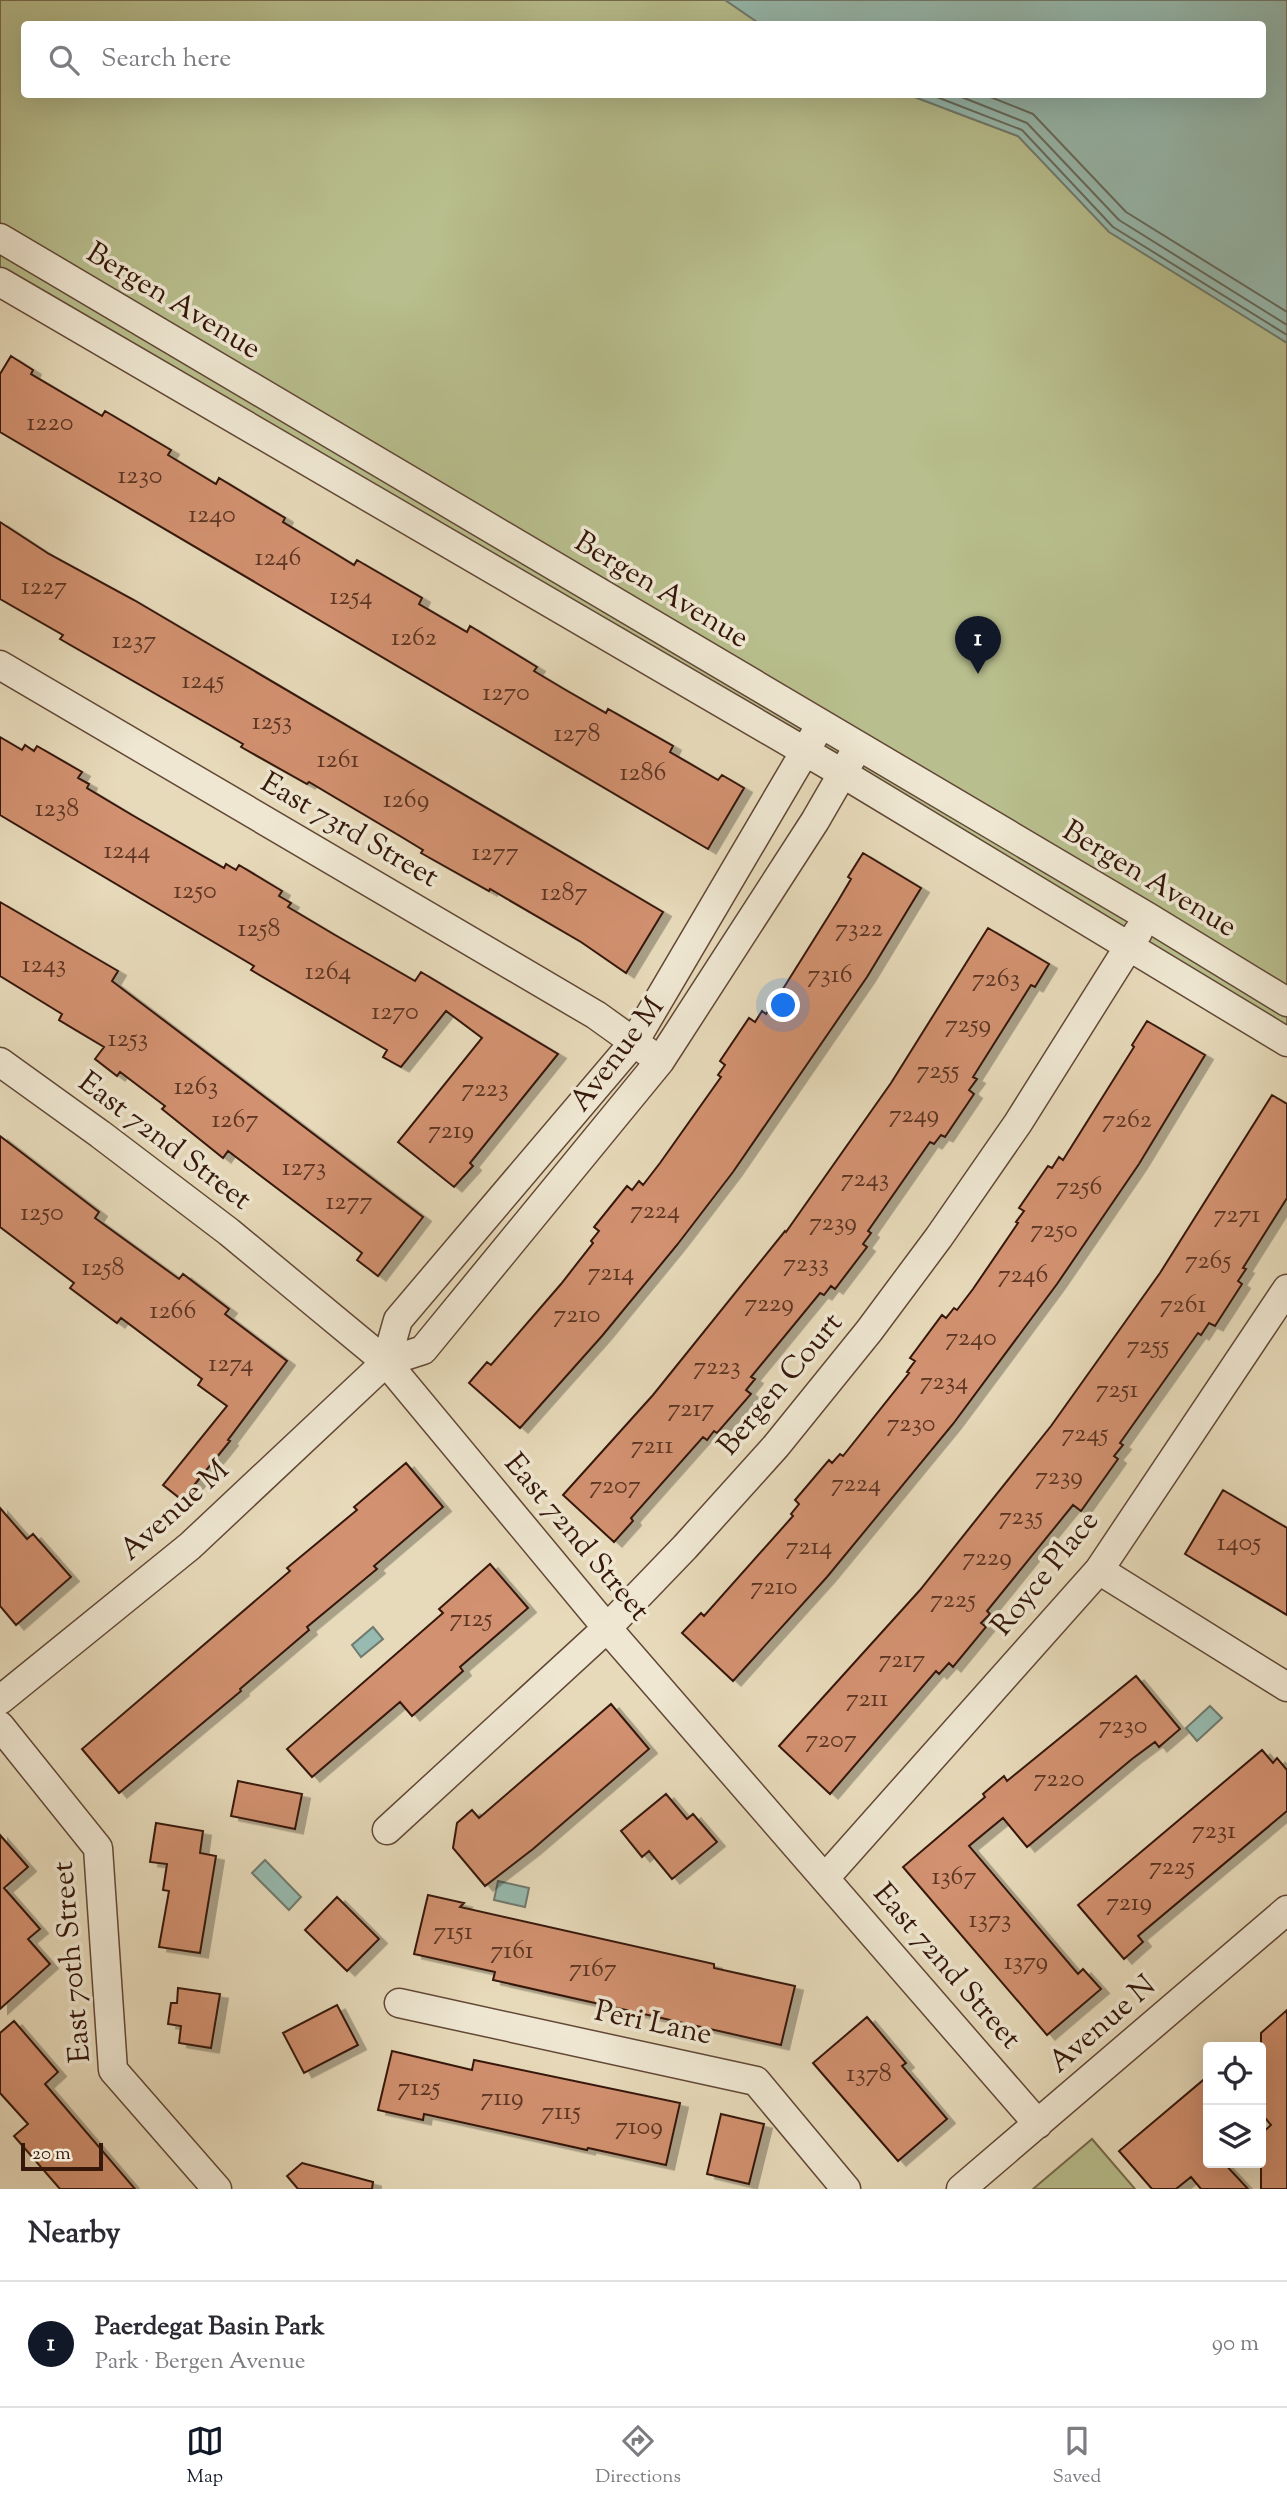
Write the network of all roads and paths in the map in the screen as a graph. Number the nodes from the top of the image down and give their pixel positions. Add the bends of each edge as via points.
1 (0, 239) edge
2 (0, 282) edge
3 (0, 665) edge
4 (821, 724) junction
5 (859, 746) junction
6 (806, 752) junction
7 (842, 773) junction
8 (1148, 917) junction
9 (1129, 947) junction
10 (1287, 1002) edge
11 (634, 1042) junction
12 (1287, 1042) edge
13 (660, 1061) junction
14 (0, 1062) edge
15 (1287, 1289) edge
16 (386, 1362) junction
17 (1100, 1570) junction
18 (607, 1628) junction
19 (1287, 1686) edge
20 (0, 1700) edge
21 (0, 1726) edge
22 (387, 1830) dead end
23 (825, 1878) junction
24 (1287, 1910) edge
25 (399, 2003) dead end
26 (1038, 2124) junction
27 (216, 2189) edge
28 (846, 2189) edge
29 (961, 2189) edge

1 - 4 street, Bergen Avenue
2 - 6 street
3 - 11 street, East 73rd Street via 596,1015
4 - 5 street, Bergen Avenue
4 - 6 street, Avenue M
5 - 7 street, Avenue M
5 - 8 street, Bergen Avenue
6 - 7 street
6 - 11 street, Avenue M
7 - 9 street
7 - 13 street, Avenue M
8 - 9 street, Bergen Court
8 - 10 street, Bergen Avenue
9 - 12 street
9 - 18 street, Bergen Court via 1018,1123 869,1331 776,1446
11 - 13 street, East 73rd Street
11 - 16 street, Avenue M via 398,1320
13 - 16 street, Avenue M via 423,1350
14 - 16 street, East 72nd Street via 229,1232
15 - 17 street, Royce Place
16 - 18 street, East 72nd Street
16 - 20 street, Avenue M via 190,1546
17 - 19 street
17 - 23 street, Royce Place
18 - 22 street, Bergen Court
18 - 23 street, East 72nd Street
21 - 27 street, East 70th Street via 98,1848 113,2070
23 - 26 street, East 72nd Street
24 - 26 street, Avenue N
25 - 28 street, Peri Lane via 756,2081
26 - 29 street, Avenue N

